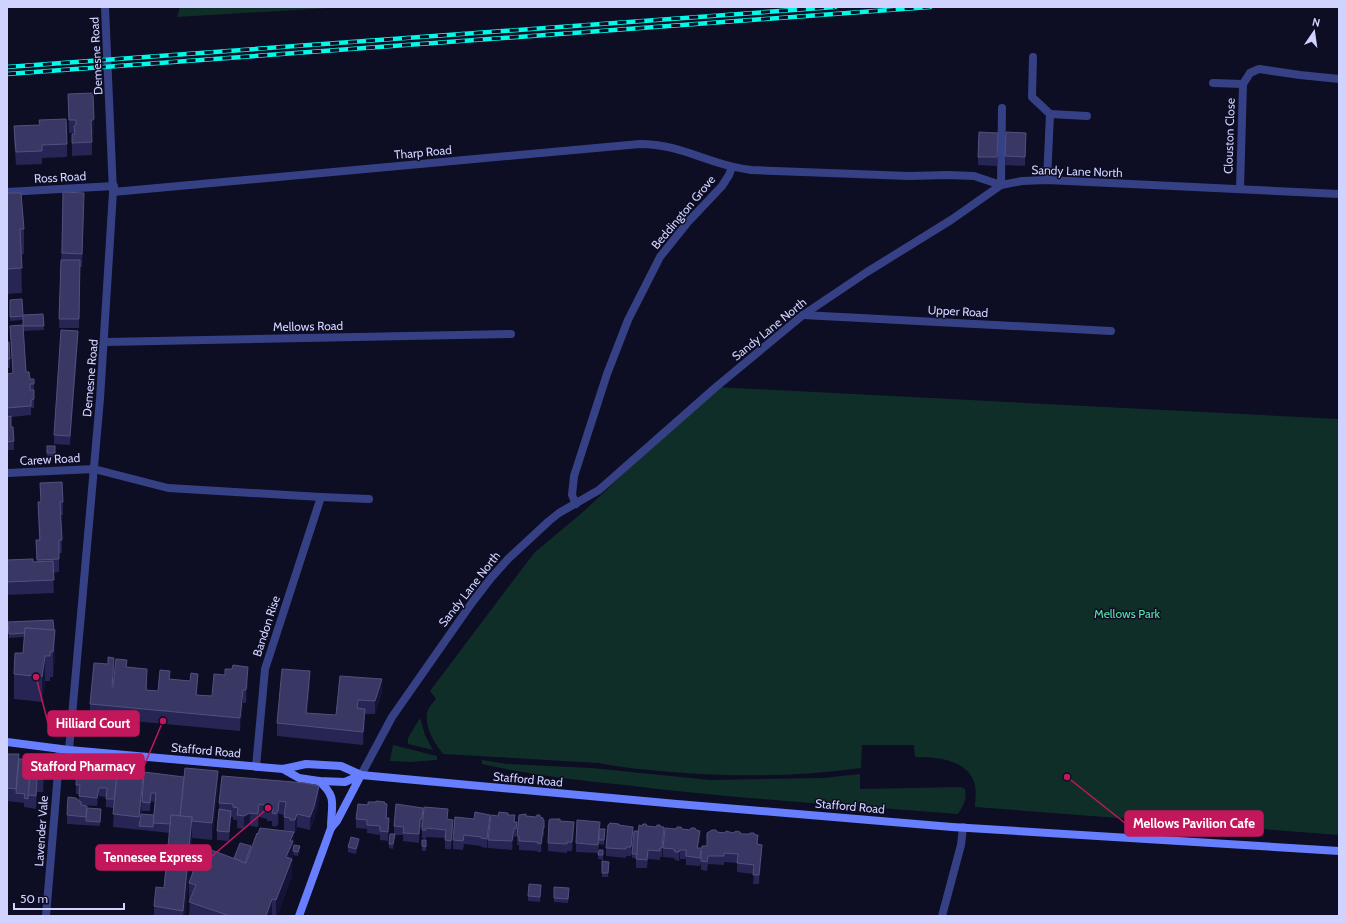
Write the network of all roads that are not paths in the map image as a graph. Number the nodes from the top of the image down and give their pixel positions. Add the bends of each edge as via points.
1 (105, 7) edge
2 (1033, 57) dead end
3 (1339, 79) edge
4 (1213, 83) dead end
5 (1243, 84) junction
6 (1002, 108) dead end
7 (1050, 114) junction
8 (1087, 116) dead end
9 (732, 167) junction
10 (1047, 180) junction
11 (1001, 186) junction
12 (114, 189) junction
13 (1240, 190) junction
14 (7, 192) edge
15 (1339, 194) edge
16 (803, 315) junction
17 (1111, 331) dead end
18 (511, 334) dead end
19 (105, 342) junction
20 (94, 469) junction
21 (7, 473) edge
22 (321, 497) junction
23 (369, 499) dead end
24 (576, 504) junction
25 (7, 742) edge
26 (60, 749) junction
27 (69, 750) junction
28 (256, 767) junction
29 (283, 769) junction
30 (360, 775) junction
31 (319, 781) junction
32 (963, 827) junction
33 (331, 828) junction
34 (1339, 851) edge
35 (46, 916) edge
36 (299, 916) edge
37 (942, 916) edge

1 - 12 street, Demesne Road
2 - 7 street via 1032,96
3 - 5 street, Clouston Close via 1259,69 1250,73
4 - 5 street, Clouston Close
5 - 13 street, Clouston Close
6 - 11 street
7 - 8 street
7 - 10 street
9 - 11 street via 909,176 974,176
9 - 12 street, Tharp Road via 674,148 640,144
9 - 24 street, Beddington Grove via 722,186 660,257 628,320 607,374 574,476 572,495
10 - 11 street, Sandy Lane North via 1022,181
10 - 13 street, Sandy Lane North
11 - 16 street, Sandy Lane North
12 - 14 street, Ross Road
12 - 19 street, Demesne Road
13 - 15 street, Sandy Lane North
16 - 17 street, Upper Road
16 - 24 street, Sandy Lane North via 599,490
18 - 19 street, Mellows Road
19 - 20 street, Demesne Road
20 - 21 street, Carew Road
20 - 22 street via 168,488
20 - 27 street, Demesne Road
22 - 23 street
22 - 28 street, Bandon Rise via 265,669
24 - 30 street, Sandy Lane North via 559,513 490,578 409,690
25 - 26 main road, Stafford Road
26 - 27 main road, Stafford Road
26 - 35 street, Lavender Vale
27 - 28 main road, Stafford Road
28 - 29 main road, Stafford Road
29 - 30 main road, Stafford Road via 306,764 341,766
29 - 31 main road, Stafford Road via 299,778
30 - 31 main road, Stafford Road via 344,782
30 - 32 main road, Stafford Road
30 - 33 main road via 338,821
31 - 33 main road via 332,796
32 - 34 main road, Stafford Road
32 - 37 street via 961,845
33 - 36 main road

